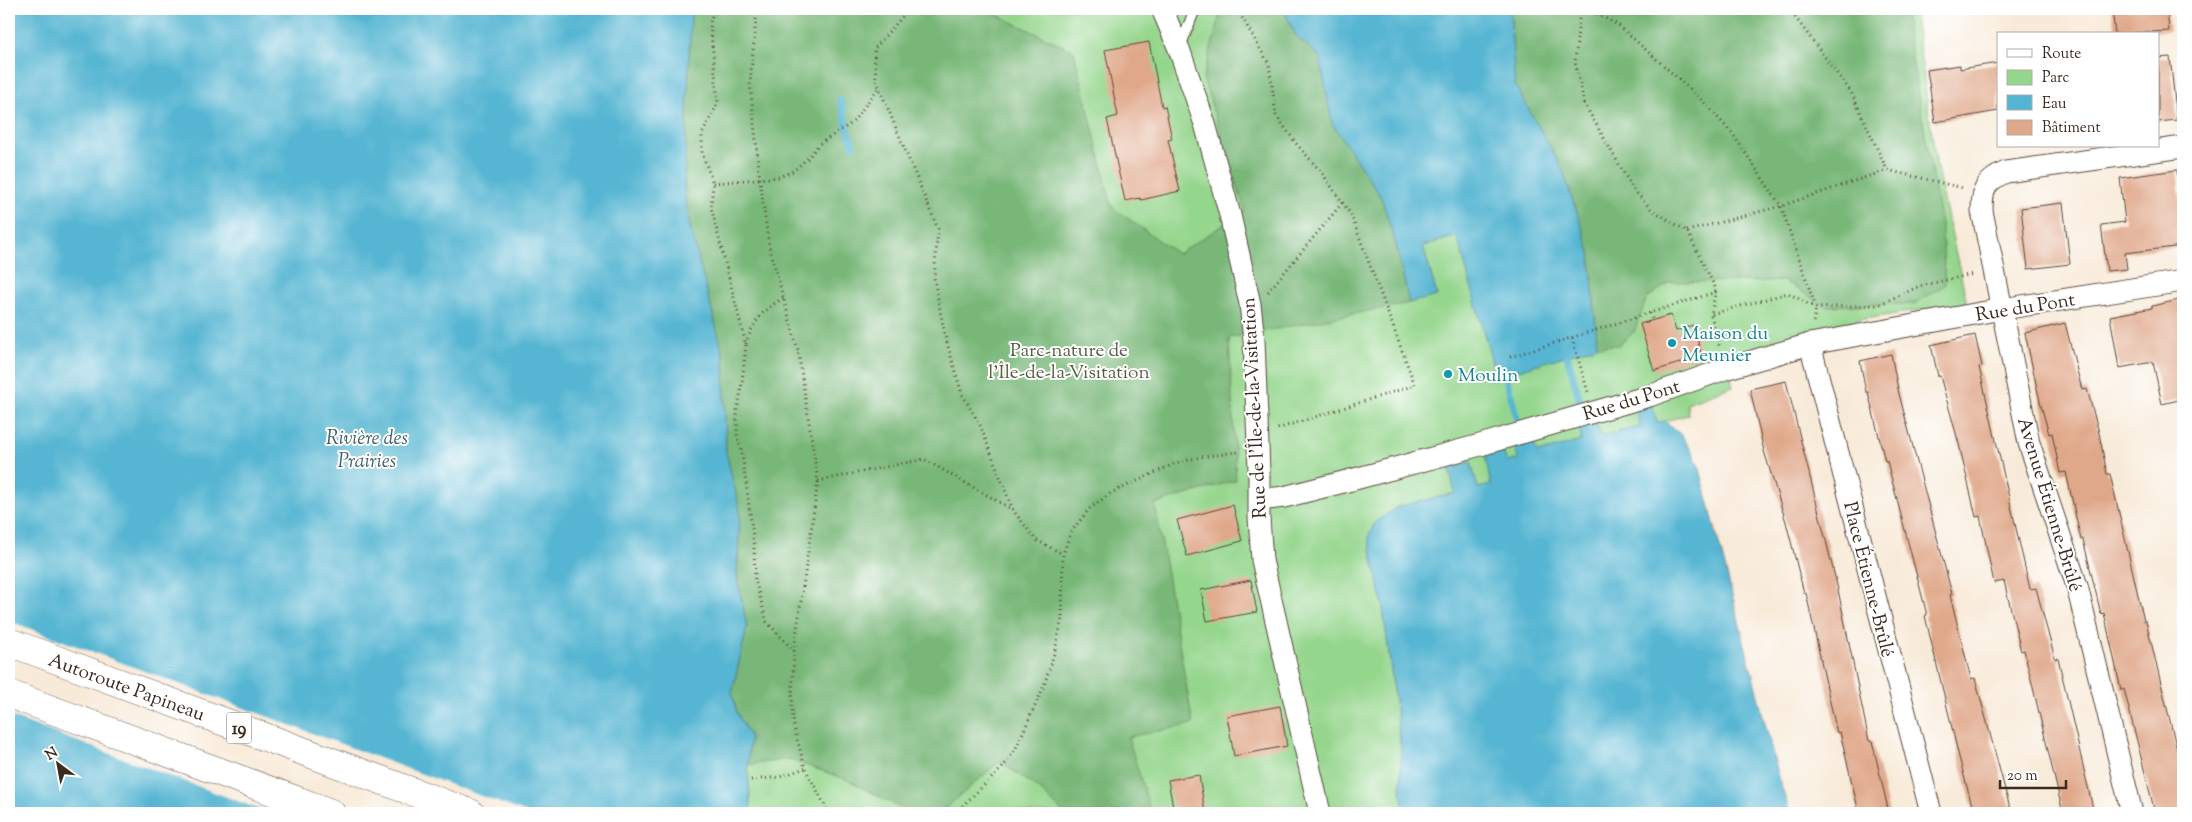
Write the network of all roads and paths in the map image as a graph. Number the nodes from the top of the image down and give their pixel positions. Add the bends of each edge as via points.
1 (724, 9) edge
2 (757, 9) edge
3 (909, 9) edge
4 (1162, 9) edge
5 (1195, 9) edge
6 (1237, 9) edge
7 (1580, 9) edge
8 (1588, 9) edge
9 (1789, 9) edge
10 (1179, 49) junction
11 (879, 87) junction
12 (2183, 147) edge
13 (1887, 170) junction
14 (760, 180) junction
15 (713, 183) junction
16 (1982, 193) junction
17 (1343, 202) junction
18 (1782, 206) junction
19 (1687, 231) junction
20 (1993, 271) junction
21 (2183, 282) edge
22 (1717, 292) junction
23 (784, 298) junction
24 (1250, 304) junction
25 (1816, 308) junction
26 (2002, 309) junction
27 (1650, 313) junction
28 (1711, 315) junction
29 (1653, 321) dead end
30 (1572, 338) junction
31 (1810, 344) junction
32 (746, 345) junction
33 (1510, 357) dead end
34 (1725, 369) junction
35 (1582, 371) dead end
36 (1250, 447) junction
37 (818, 481) junction
38 (1260, 500) junction
39 (1013, 510) junction
40 (1063, 554) junction
41 (9, 642) edge
42 (794, 651) junction
43 (9, 694) edge
44 (805, 768) junction
45 (751, 780) dead end
46 (331, 813) edge
47 (470, 813) edge
48 (829, 813) edge
49 (955, 813) edge
50 (1320, 813) edge
51 (1931, 813) edge
52 (2132, 813) edge

1 - 15 path via 713,13 710,23 718,103 702,134 702,153
2 - 14 path via 750,82
3 - 11 path via 874,49
4 - 10 street, Rue de l'Île-de-la-Visitation
5 - 10 lane
6 - 17 path via 1269,64 1276,115
7 - 19 path via 1575,62 1584,103 1633,189 1652,210
8 - 18 path via 1618,25 1700,98 1732,133
9 - 13 path via 1851,92
10 - 24 street, Rue de l'Île-de-la-Visitation via 1223,188
11 - 14 path via 852,123 819,144 793,171
11 - 39 path via 938,229 934,278 945,336 962,394 980,425
12 - 16 street via 2006,172 1994,177
13 - 16 path
13 - 18 path
14 - 15 path
14 - 23 path via 769,246
15 - 32 path via 710,207
16 - 20 street, Avenue Étienne-Brûlé via 1982,211
17 - 24 path via 1262,300
17 - 36 path via 1415,385 1278,428
18 - 19 path
18 - 25 path
19 - 22 path
20 - 25 path via 1920,286 1878,305
20 - 26 street, Avenue Étienne-Brûlé
21 - 26 street, Rue du Pont
22 - 27 path
22 - 28 path
23 - 32 path via 754,324
23 - 37 path via 798,350
24 - 36 street, Rue de l'Île-de-la-Visitation via 1254,340
25 - 28 path via 1788,293
26 - 31 street, Rue du Pont
26 - 52 street, Avenue Étienne-Brûlé via 2029,443 2077,586
27 - 29 path
27 - 30 path
28 - 34 path
30 - 33 path
30 - 35 path
31 - 34 street, Rue du Pont
31 - 51 street, Place Étienne-Brûlé
32 - 42 path via 736,410 754,544 755,580 767,622
34 - 38 street, Rue du Pont via 1649,396 1442,455 1284,497
36 - 38 street, Rue de l'Île-de-la-Visitation
36 - 40 path via 1176,463 1111,494 1088,509 1071,532
37 - 39 path via 924,459
37 - 42 path
38 - 50 street, Rue de l'Île-de-la-Visitation via 1262,560
39 - 40 path via 1036,540
40 - 49 path via 1062,619 1044,686 1008,760
41 - 47 highway, Autoroute Papineau / 19
42 - 44 path via 794,728
43 - 46 highway
44 - 45 path via 780,777
44 - 48 path

